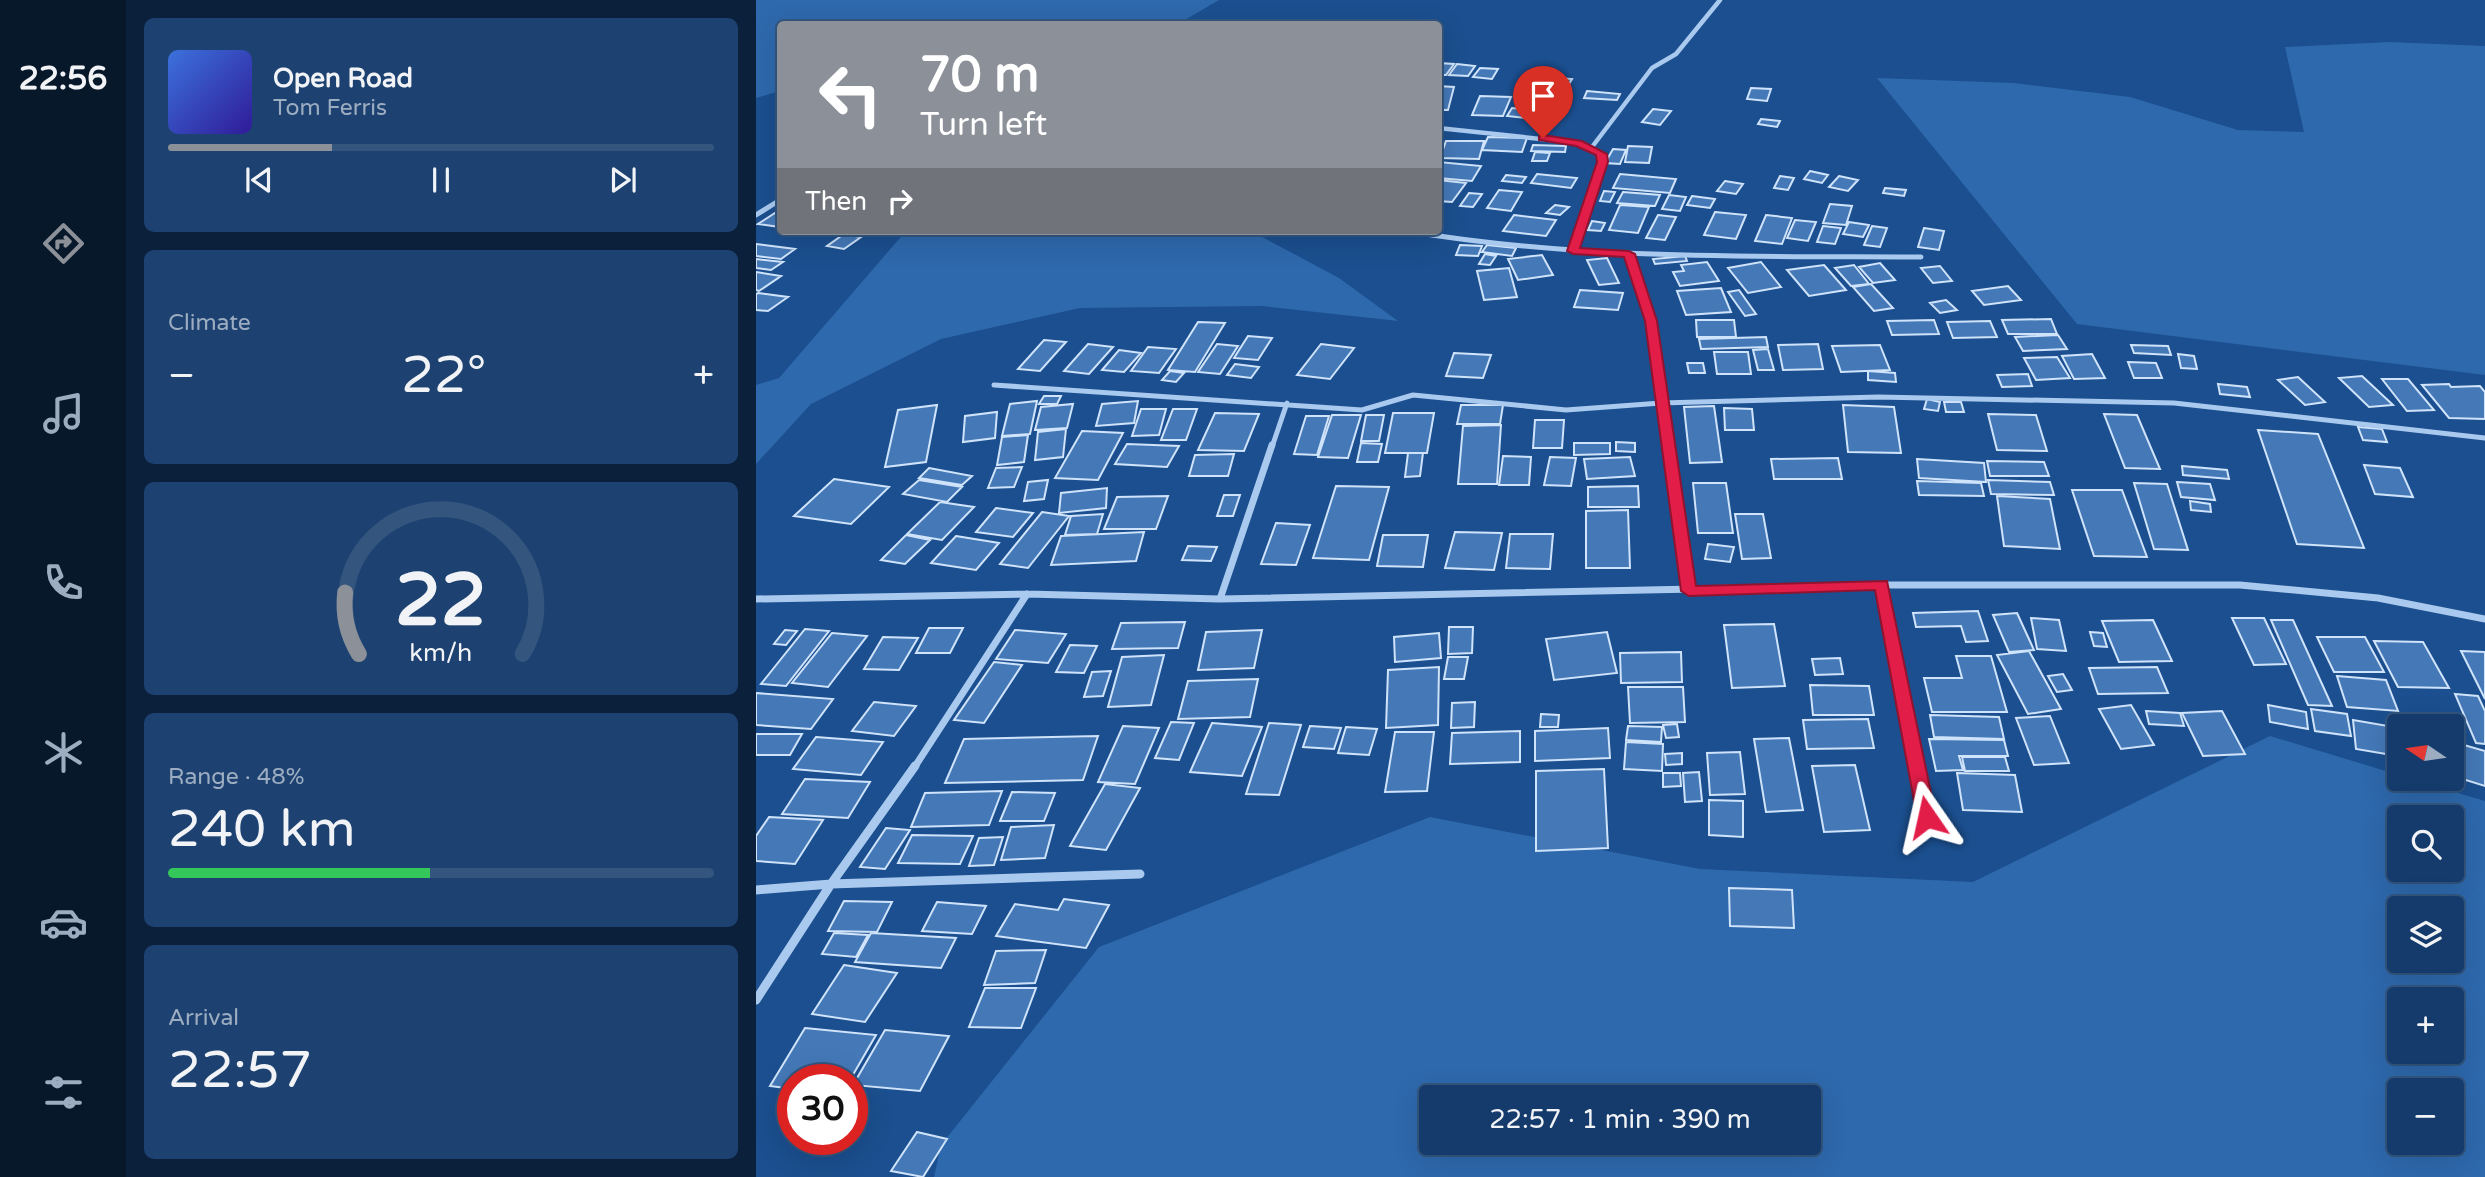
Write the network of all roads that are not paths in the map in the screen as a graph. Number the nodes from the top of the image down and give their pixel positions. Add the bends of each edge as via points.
1 (1720, 0) edge
2 (1442, 128) edge
3 (1592, 148) junction
4 (777, 202) edge
5 (756, 215) edge
6 (1433, 235) edge
7 (1573, 251) junction
8 (1629, 254) junction
9 (1921, 257) dead end
10 (994, 385) dead end
11 (1287, 403) junction
12 (1661, 403) junction
13 (2485, 438) edge
14 (1882, 585) junction
15 (1689, 591) junction
16 (1027, 594) junction
17 (756, 599) edge
18 (1220, 599) junction
19 (2485, 619) edge
20 (1927, 817) dead end
21 (1140, 874) dead end
22 (831, 884) junction
23 (756, 890) edge
24 (756, 1000) edge

1 - 3 street via 1676,54 1652,68
2 - 3 street via 1562,140
3 - 7 street via 1602,154 1602,162
4 - 5 street
6 - 7 street
7 - 8 street
8 - 9 street
8 - 12 street via 1651,321
10 - 11 street
11 - 12 street via 1362,410 1413,395 1566,410
11 - 18 street
12 - 13 street via 1878,397 2174,403
12 - 15 street
14 - 15 street
14 - 19 street via 2239,585 2378,598
14 - 20 street
15 - 18 street
16 - 17 street
16 - 18 street
16 - 22 street via 936,737
21 - 22 street
22 - 23 street
22 - 24 street

